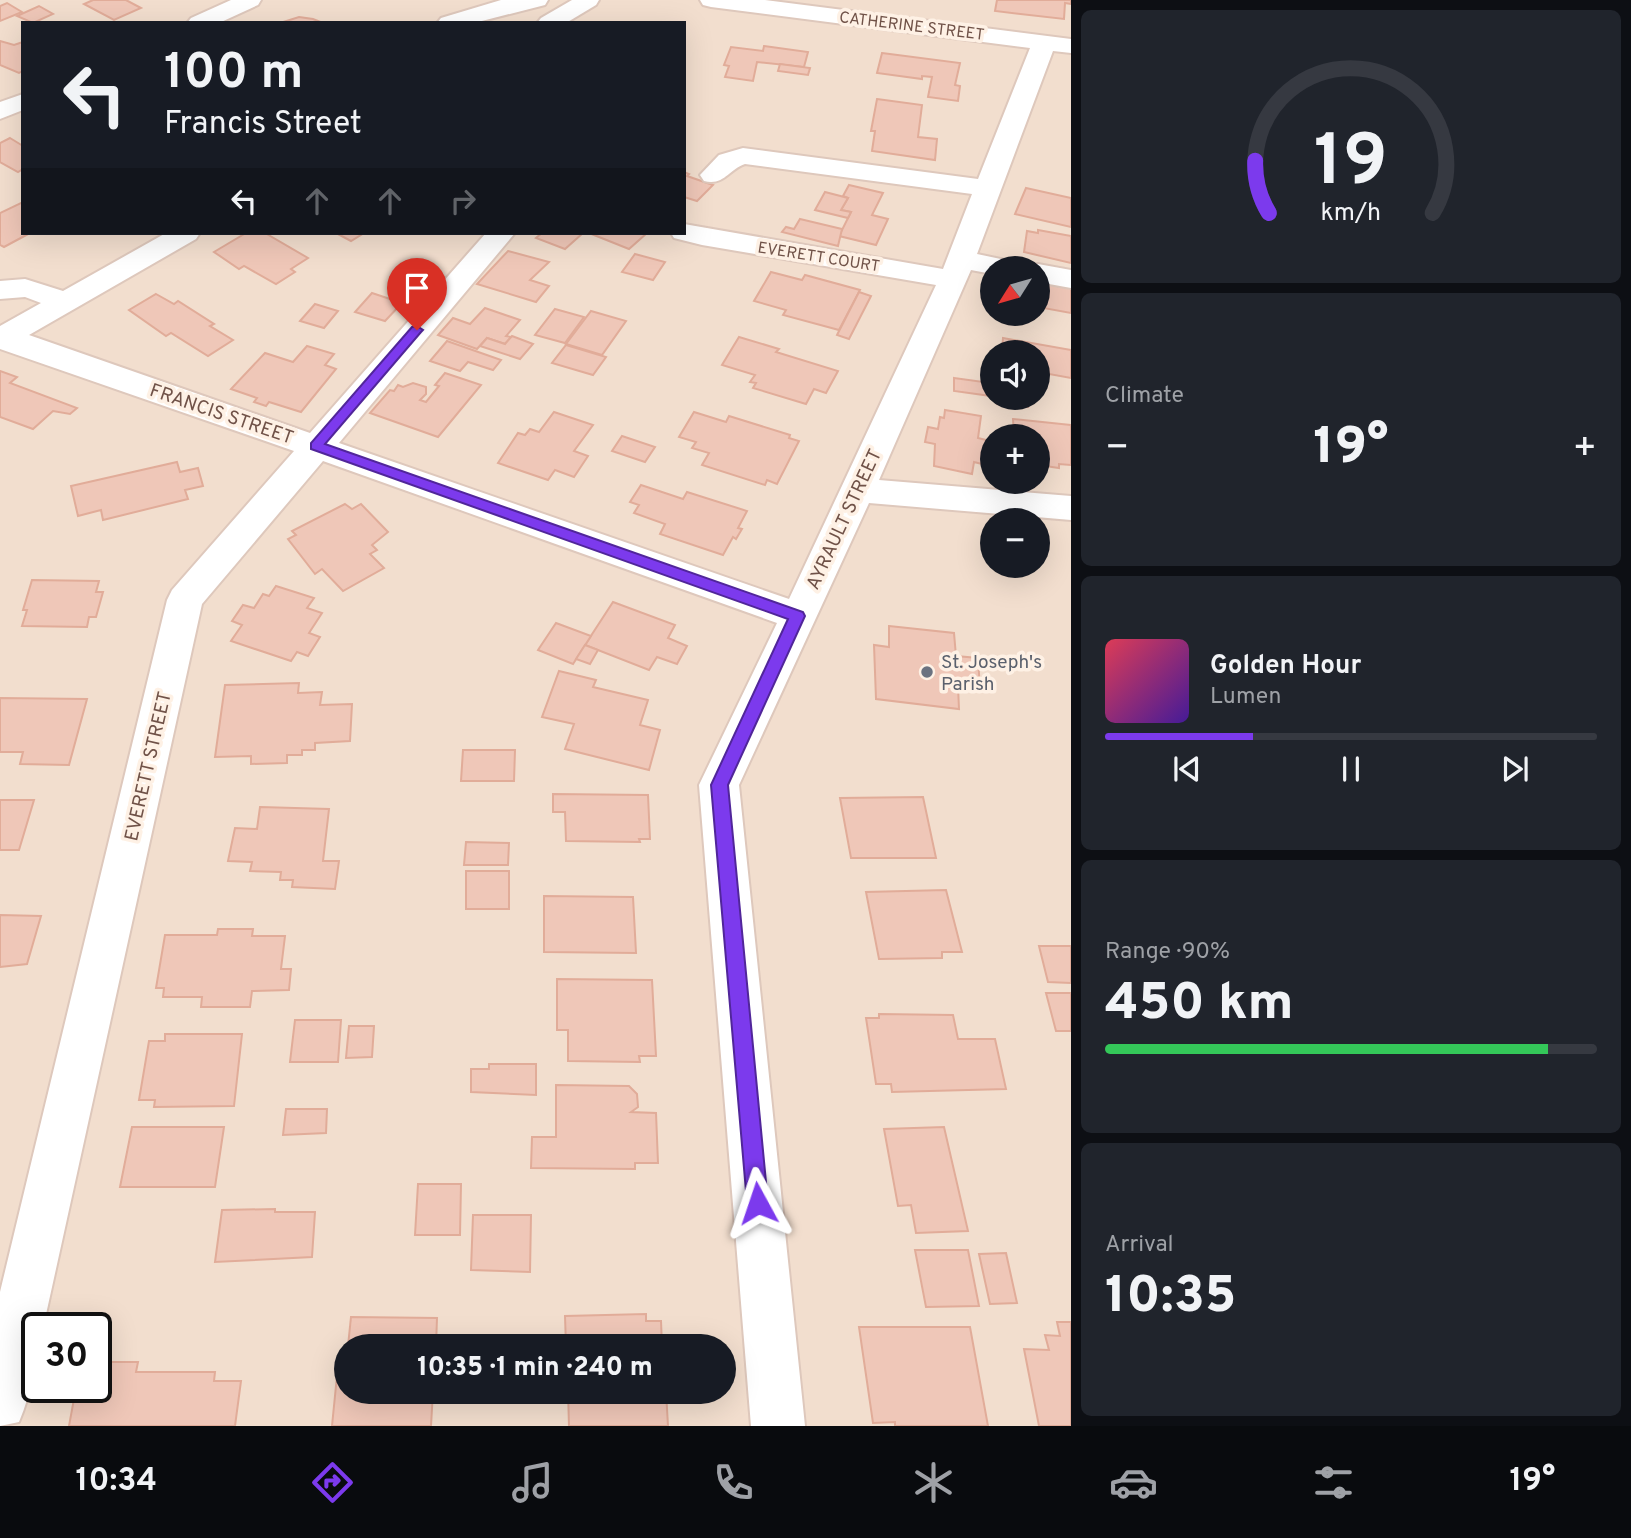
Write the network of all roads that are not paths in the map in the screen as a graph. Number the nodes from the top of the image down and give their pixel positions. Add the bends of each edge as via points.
1 (250, 0) edge
2 (537, 0) edge
3 (588, 0) edge
4 (711, 0) edge
5 (203, 21) edge
6 (455, 21) edge
7 (552, 21) edge
8 (1058, 44) edge
9 (21, 102) edge
10 (0, 111) edge
11 (713, 174) dead end
12 (988, 187) junction
13 (686, 233) edge
14 (174, 235) edge
15 (499, 235) edge
16 (980, 269) edge
17 (957, 270) junction
18 (1050, 275) edge
19 (1071, 279) edge
20 (0, 290) edge
21 (64, 303) junction
22 (2, 338) edge
23 (316, 446) junction
24 (858, 490) junction
25 (1071, 508) edge
26 (797, 616) junction
27 (0, 1404) edge
28 (778, 1426) edge

1 - 5 street
2 - 6 street
3 - 7 street
4 - 8 street, CATHERINE STREET
8 - 12 street, AYRAULT STREET
9 - 10 street
11 - 12 street via 743,156
12 - 17 street, AYRAULT STREET
13 - 17 street, EVERETT COURT
14 - 21 street
15 - 23 street, EVERETT STREET
16 - 17 street, EVERETT COURT
17 - 24 street, AYRAULT STREET
18 - 19 street
20 - 21 street via 40,290
21 - 22 street
22 - 23 street, FRANCIS STREET
23 - 26 street, FRANCIS STREET
23 - 27 street, EVERETT STREET via 185,600
24 - 25 street
24 - 26 street, AYRAULT STREET
26 - 28 street, AYRAULT STREET via 719,785

